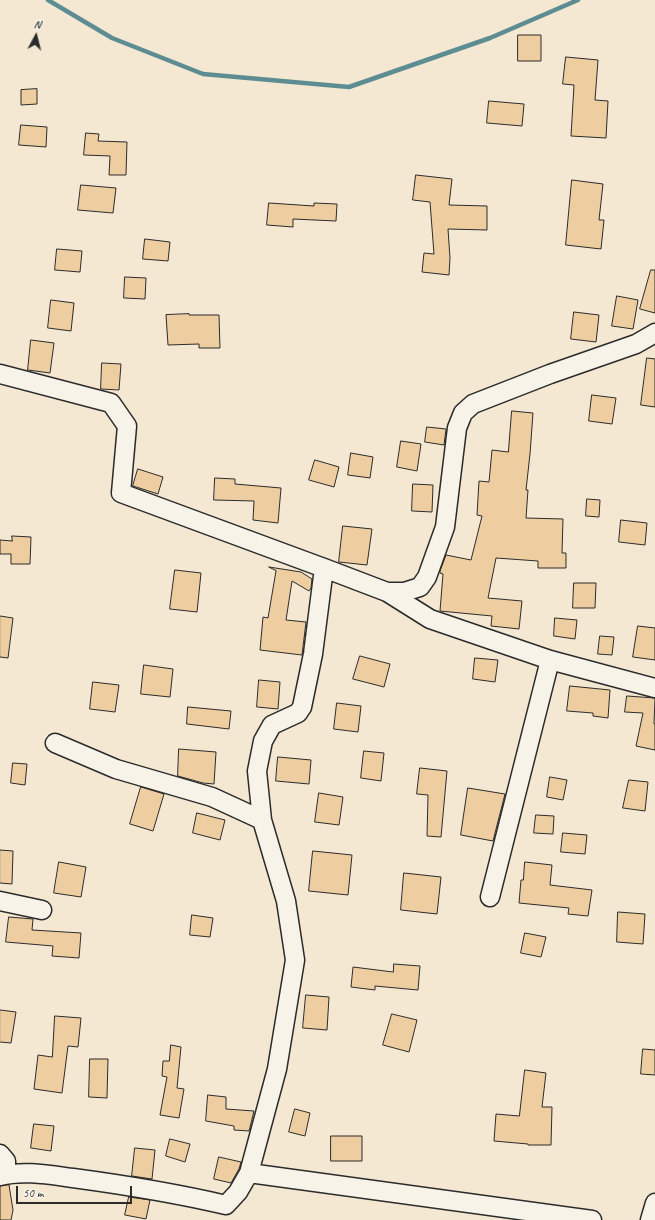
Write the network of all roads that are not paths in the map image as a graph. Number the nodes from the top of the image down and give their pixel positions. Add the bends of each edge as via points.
1 (655, 333) edge
2 (0, 374) edge
3 (324, 568) junction
4 (386, 592) junction
5 (550, 660) junction
6 (655, 688) edge
7 (55, 742) dead end
8 (262, 820) junction
9 (490, 897) dead end
10 (0, 901) edge
11 (42, 910) dead end
12 (0, 1154) edge
13 (249, 1173) junction
14 (3, 1175) edge
15 (655, 1203) edge
16 (224, 1213) edge
17 (592, 1220) edge
18 (650, 1220) edge

1 - 4 street via 636,344 473,404 463,413 457,428 445,526 427,577 420,587 404,592
2 - 3 street via 110,403 127,426 121,494
3 - 4 street
3 - 8 street via 302,707 298,713 272,725 263,741 257,771
4 - 5 street via 430,619
5 - 6 street
5 - 9 street
7 - 8 street via 116,769 212,797
8 - 13 street via 286,901 295,960 277,1069
10 - 11 street
12 - 14 street via 6,1161
13 - 16 street
13 - 17 street
14 - 16 street via 38,1174 121,1184 181,1195
15 - 18 street

